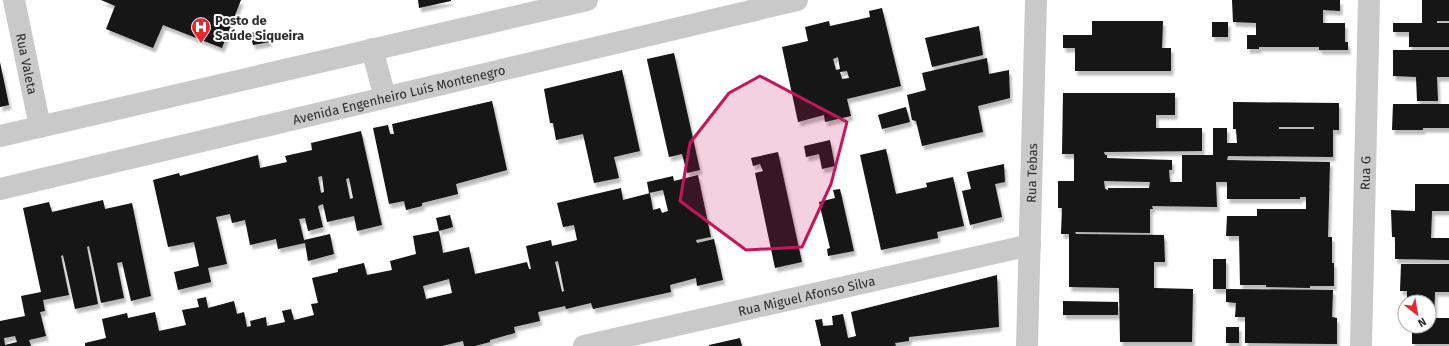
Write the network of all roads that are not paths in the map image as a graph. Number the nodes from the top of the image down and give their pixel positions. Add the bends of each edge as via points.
1 (14, 0) edge
2 (587, 0) edge
3 (798, 0) edge
4 (1036, 0) edge
5 (1369, 0) edge
6 (372, 49) junction
7 (385, 97) junction
8 (40, 127) junction
9 (0, 136) edge
10 (0, 188) edge
11 (1030, 245) junction
12 (584, 346) edge
13 (1027, 346) edge
14 (1361, 346) edge

1 - 8 street, Rua Valeta
2 - 6 street
3 - 7 street, Avenida Engenheiro Luís Montenegro
4 - 11 street, Rua Tebas
5 - 14 street, Rua G
6 - 7 street
6 - 8 street
7 - 10 street, Avenida Engenheiro Luís Montenegro
8 - 9 street
11 - 12 street, Rua Miguel Afonso Silva
11 - 13 street, Rua Tebas

